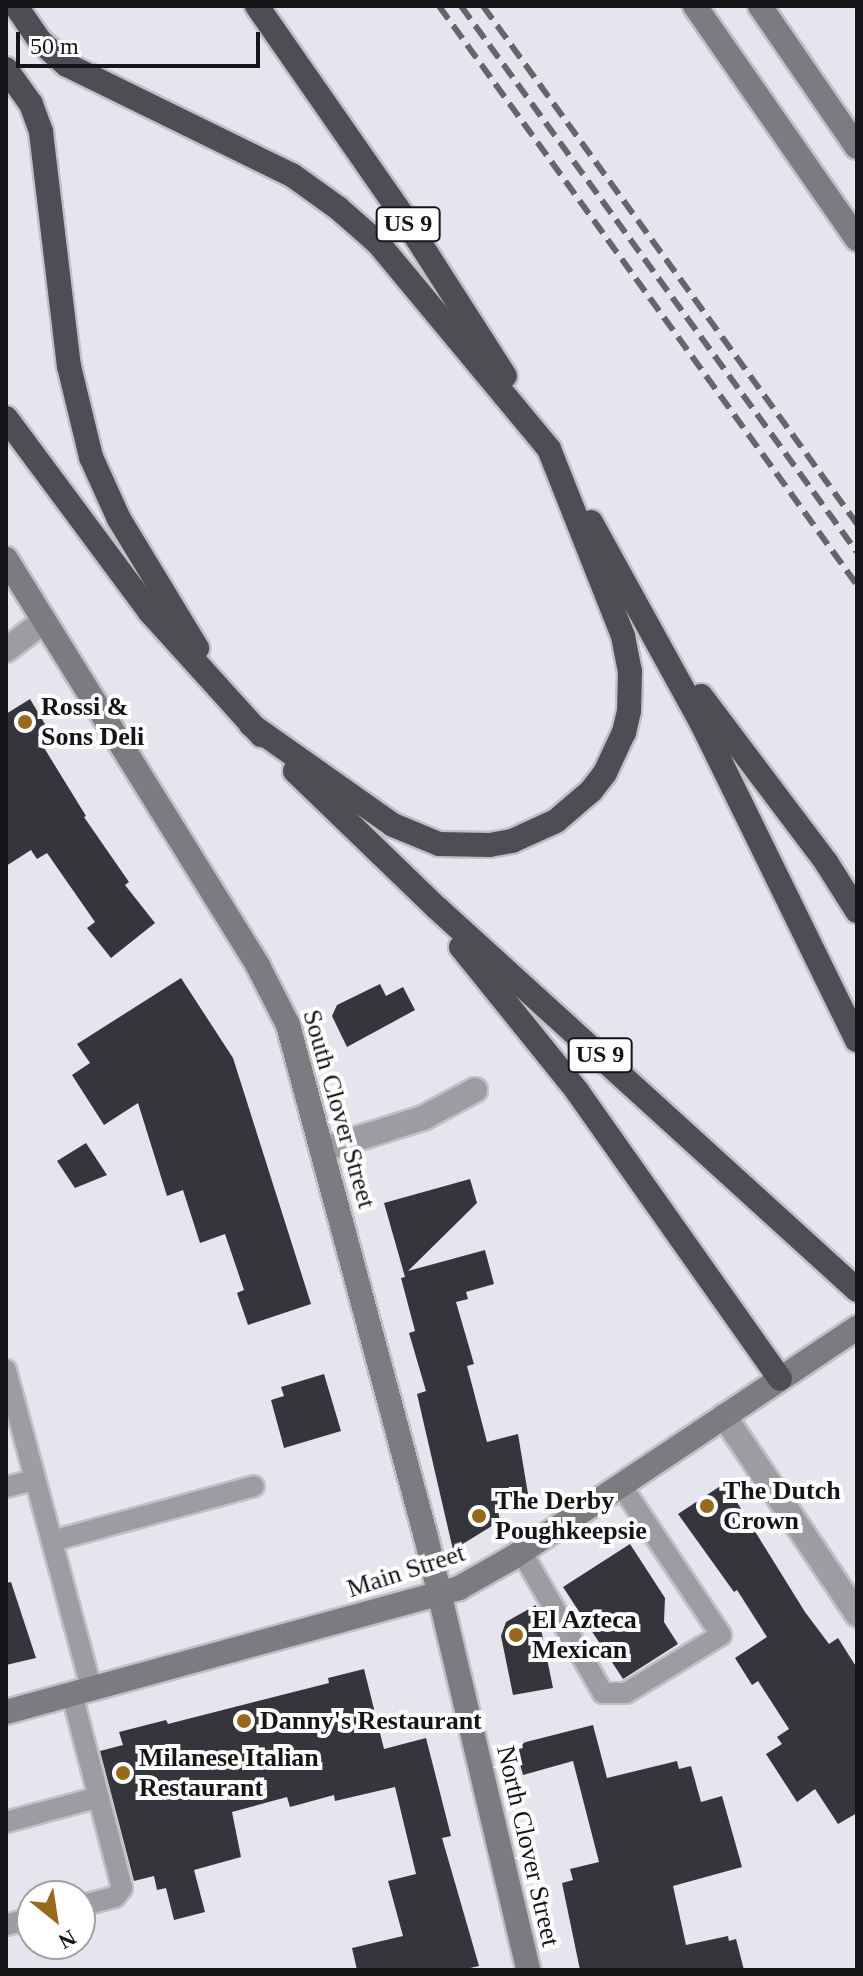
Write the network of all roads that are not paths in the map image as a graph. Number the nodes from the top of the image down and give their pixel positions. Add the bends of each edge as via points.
1 (16, 6) edge
2 (257, 6) edge
3 (695, 6) edge
4 (760, 6) edge
5 (6, 69) edge
6 (857, 147) edge
7 (857, 239) edge
8 (6, 418) edge
9 (549, 449) junction
10 (6, 559) edge
11 (44, 621) junction
12 (647, 621) junction
13 (6, 650) edge
14 (227, 699) junction
15 (251, 725) junction
16 (392, 866) junction
17 (857, 911) edge
18 (857, 1040) edge
19 (475, 1090) dead end
20 (324, 1149) junction
21 (857, 1290) edge
22 (857, 1328) edge
23 (6, 1370) edge
24 (780, 1379) junction
25 (724, 1416) junction
26 (35, 1480) junction
27 (621, 1485) junction
28 (254, 1486) dead end
29 (6, 1487) edge
30 (52, 1541) junction
31 (521, 1551) junction
32 (440, 1595) junction
33 (857, 1614) edge
34 (82, 1692) junction
35 (6, 1712) edge
36 (99, 1797) junction
37 (6, 1822) edge
38 (96, 1902) edge
39 (528, 1970) edge

1 - 9 highway via 40,41 74,70 243,148 338,208 396,263
2 - 9 highway, US 9 via 434,263
3 - 7 street
4 - 6 street
5 - 14 highway via 31,104 41,132 69,366 91,457 119,519
8 - 14 highway, US 9 via 132,588
9 - 12 highway, US 9
9 - 15 highway via 623,636 630,671 629,711 616,753 575,807 512,841 439,844 393,825
10 - 11 street, South Clover Street
11 - 13 street
11 - 20 street, South Clover Street via 273,994 299,1055
12 - 17 highway
12 - 18 highway, US 9
14 - 15 highway, US 9
15 - 16 highway, US 9
16 - 21 highway, US 9
16 - 24 highway via 550,1055
19 - 20 street via 423,1118
20 - 32 street, South Clover Street
22 - 24 street, Main Street
23 - 26 lane
24 - 25 street, Main Street
25 - 27 street, Main Street
25 - 33 street
26 - 29 lane
26 - 30 lane
27 - 31 street, Main Street
27 - 31 lane via 721,1635 626,1693 603,1693
28 - 30 lane
30 - 34 lane
31 - 32 street, Main Street
32 - 34 street, Main Street
32 - 39 street, North Clover Street
34 - 35 street, Main Street
34 - 36 lane
36 - 37 lane
36 - 38 lane via 122,1888 115,1897

